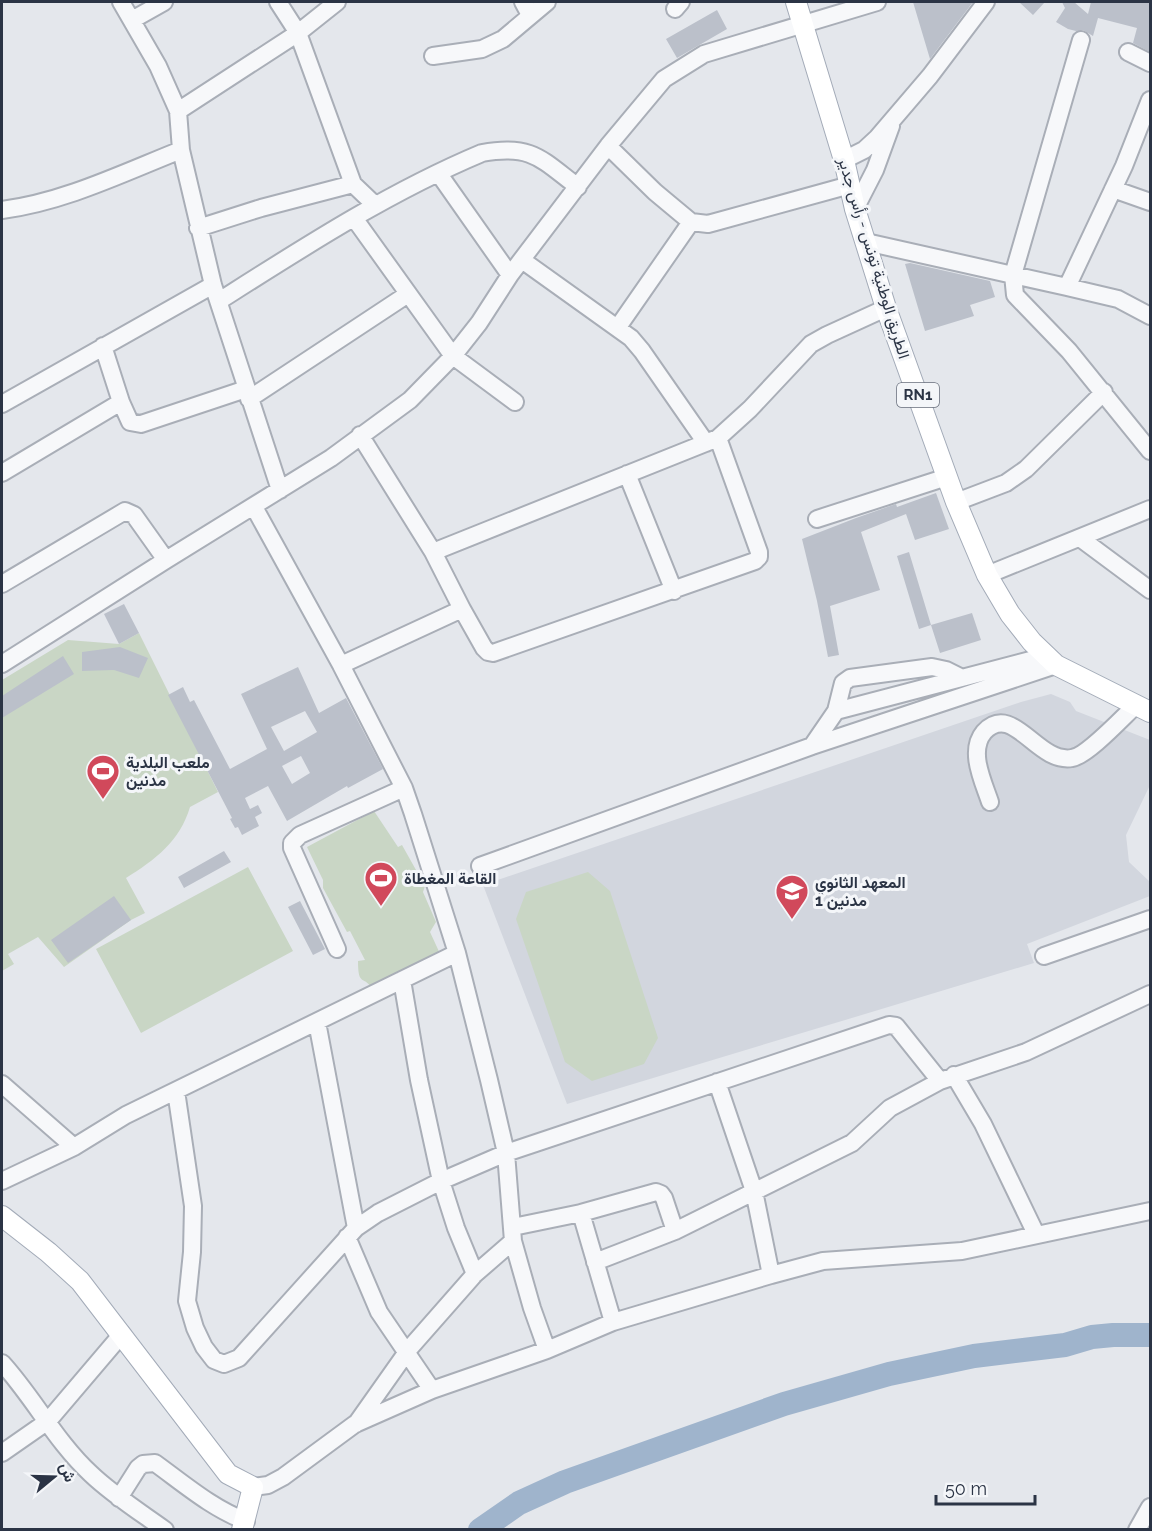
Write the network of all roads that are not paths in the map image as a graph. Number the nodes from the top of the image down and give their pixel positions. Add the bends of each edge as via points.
1 (121, 2) edge
2 (164, 2) edge
3 (278, 2) edge
4 (338, 2) edge
5 (547, 2) edge
6 (796, 2) edge
7 (877, 2) edge
8 (986, 2) edge
9 (526, 8) edge
10 (132, 20) junction
11 (803, 25) junction
12 (298, 33) junction
13 (1081, 40) dead end
14 (1128, 52) dead end
15 (433, 56) dead end
16 (1150, 63) edge
17 (1150, 100) edge
18 (178, 111) junction
19 (894, 116) junction
20 (608, 146) junction
21 (181, 150) junction
22 (844, 160) junction
23 (440, 174) junction
24 (353, 184) junction
25 (850, 185) junction
26 (578, 187) junction
27 (1113, 189) junction
28 (1150, 202) edge
29 (375, 205) junction
30 (855, 209) junction
31 (2, 210) edge
32 (354, 218) junction
33 (691, 222) junction
34 (198, 228) junction
35 (866, 242) junction
36 (522, 260) junction
37 (510, 275) junction
38 (1013, 275) junction
39 (1067, 287) junction
40 (216, 293) junction
41 (408, 294) junction
42 (886, 308) junction
43 (1150, 316) edge
44 (618, 327) junction
45 (103, 346) junction
46 (453, 356) junction
47 (1104, 392) junction
48 (248, 394) junction
49 (121, 402) junction
50 (515, 402) dead end
51 (2, 404) edge
52 (360, 435) junction
53 (712, 440) junction
54 (1150, 451) edge
55 (2, 473) edge
56 (627, 474) junction
57 (947, 477) junction
58 (280, 490) junction
59 (956, 502) junction
60 (254, 507) junction
61 (1150, 509) edge
62 (817, 519) dead end
63 (1080, 538) junction
64 (433, 552) junction
65 (166, 560) junction
66 (987, 575) junction
67 (2, 584) edge
68 (1150, 590) edge
69 (674, 591) junction
70 (462, 609) junction
71 (1051, 660) junction
72 (2, 664) edge
73 (341, 665) junction
74 (963, 678) junction
75 (1143, 709) edge
76 (836, 711) junction
77 (845, 736) junction
78 (812, 746) junction
79 (404, 788) junction
80 (990, 802) dead end
81 (480, 866) dead end
82 (1150, 919) edge
83 (338, 949) dead end
84 (458, 953) junction
85 (1044, 956) dead end
86 (402, 980) junction
87 (1150, 994) edge
88 (317, 1022) junction
89 (947, 1078) junction
90 (717, 1082) junction
91 (2, 1084) edge
92 (176, 1091) junction
93 (74, 1147) junction
94 (506, 1153) junction
95 (2, 1181) edge
96 (441, 1181) junction
97 (754, 1191) junction
98 (1150, 1211) edge
99 (581, 1213) junction
100 (2, 1216) edge
101 (675, 1231) junction
102 (352, 1233) junction
103 (513, 1234) junction
104 (1036, 1234) junction
105 (595, 1262) junction
106 (475, 1274) junction
107 (771, 1275) junction
108 (612, 1322) junction
109 (122, 1334) junction
110 (547, 1350) junction
111 (406, 1353) junction
112 (2, 1363) edge
113 (432, 1390) junction
114 (48, 1420) junction
115 (355, 1424) junction
116 (2, 1453) edge
117 (253, 1487) junction
118 (119, 1498) junction
119 (1150, 1508) edge
120 (244, 1525) edge
121 (165, 1530) edge
122 (1137, 1530) edge

1 - 10 street
2 - 10 street
3 - 12 street
4 - 12 street
5 - 9 street
6 - 11 main road, الطريق الوطنية تونس - رأس جدير / RN1
7 - 11 street
8 - 19 street
9 - 15 street via 502,39 482,49
10 - 18 street
11 - 20 street via 705,54 681,67 664,79
11 - 22 main road, الطريق الوطنية تونس - رأس جدير / RN1
12 - 18 street
12 - 24 street
13 - 38 street
14 - 16 street
17 - 27 street
18 - 21 street
19 - 22 street via 864,150
19 - 30 street via 875,170
20 - 26 street
20 - 33 street
21 - 31 street via 64,195
21 - 34 street
22 - 25 main road, الطريق الوطنية تونس - رأس جدير / RN1
23 - 26 street via 482,153 519,151 539,158
23 - 29 street
23 - 37 street
24 - 29 street
24 - 34 street
25 - 30 main road, الطريق الوطنية تونس - رأس جدير / RN1
25 - 33 street via 708,224
26 - 36 street
27 - 28 street
27 - 39 street
29 - 32 street
30 - 35 main road, الطريق الوطنية تونس - رأس جدير / RN1
32 - 40 street
32 - 41 street
33 - 44 street
34 - 40 street
35 - 38 street
35 - 42 main road, الطريق الوطنية تونس - رأس جدير / RN1
36 - 37 street
36 - 44 street
37 - 46 street
38 - 39 street
38 - 47 street via 1015,295
39 - 43 street via 1118,299
40 - 45 street
40 - 48 street
41 - 46 street
41 - 48 street
42 - 53 street via 811,344 750,409
42 - 57 main road, الطريق الوطنية تونس - رأس جدير / RN1
44 - 53 street via 642,351
45 - 49 street
45 - 51 street
46 - 50 street
46 - 52 street via 410,400
47 - 54 street
47 - 59 street via 1026,469 1006,483
48 - 49 street via 141,424 130,422
48 - 58 street
49 - 55 street
52 - 58 street
52 - 64 street
53 - 56 street
53 - 69 street via 759,557
56 - 64 street
56 - 69 street
57 - 59 main road, الطريق الوطنية تونس - رأس جدير / RN1
57 - 62 street
58 - 60 street
59 - 66 main road, الطريق الوطنية تونس - رأس جدير / RN1
60 - 65 street
60 - 73 street
61 - 63 street
63 - 66 street
63 - 68 street
64 - 70 street
65 - 67 street via 139,521 126,512
65 - 72 street
66 - 71 main road, الطريق الوطنية تونس - رأس جدير / RN1 via 1010,614
69 - 70 street via 493,653 484,648
70 - 73 street
71 - 74 street
71 - 75 main road, الطريق الوطنية تونس - رأس جدير / RN1
71 - 77 street
73 - 79 street
74 - 76 street
74 - 76 street via 932,668 850,678 843,683
75 - 80 street via 1075,758 1059,759 1013,726 1001,722 990,726 979,738 976,752
76 - 77 street
76 - 78 street
77 - 78 street
78 - 81 street
79 - 83 street via 300,835 292,843
79 - 84 street
82 - 85 street
84 - 86 street
84 - 94 street
86 - 88 street
86 - 96 street
87 - 89 street via 1026,1052
88 - 92 street
88 - 102 street
89 - 90 street via 893,1024
89 - 97 street via 890,1108 852,1143
89 - 104 street via 983,1124
90 - 94 street
90 - 97 street
91 - 93 street
92 - 93 street via 126,1115
92 - 102 street via 193,1206 187,1301 195,1328 214,1360 229,1364 239,1358
93 - 95 street
94 - 96 street
94 - 103 street
96 - 102 street via 368,1218
96 - 106 street
97 - 101 street
97 - 107 street
98 - 104 street
99 - 101 street via 657,1192 664,1198
99 - 103 street
99 - 105 street
100 - 109 main road via 80,1281
101 - 105 street
102 - 111 street via 379,1312
103 - 106 street
103 - 110 street via 531,1308
104 - 107 street via 962,1251 824,1261
105 - 108 street
106 - 111 street
107 - 108 street
108 - 110 street
109 - 114 street
109 - 117 main road via 228,1474
110 - 113 street
111 - 113 street
111 - 115 street
112 - 114 street
113 - 115 street
114 - 116 street
114 - 118 street via 90,1474
115 - 117 street via 283,1476 268,1485
117 - 120 main road
118 - 120 street via 138,1468 155,1463
118 - 121 street
119 - 122 street

